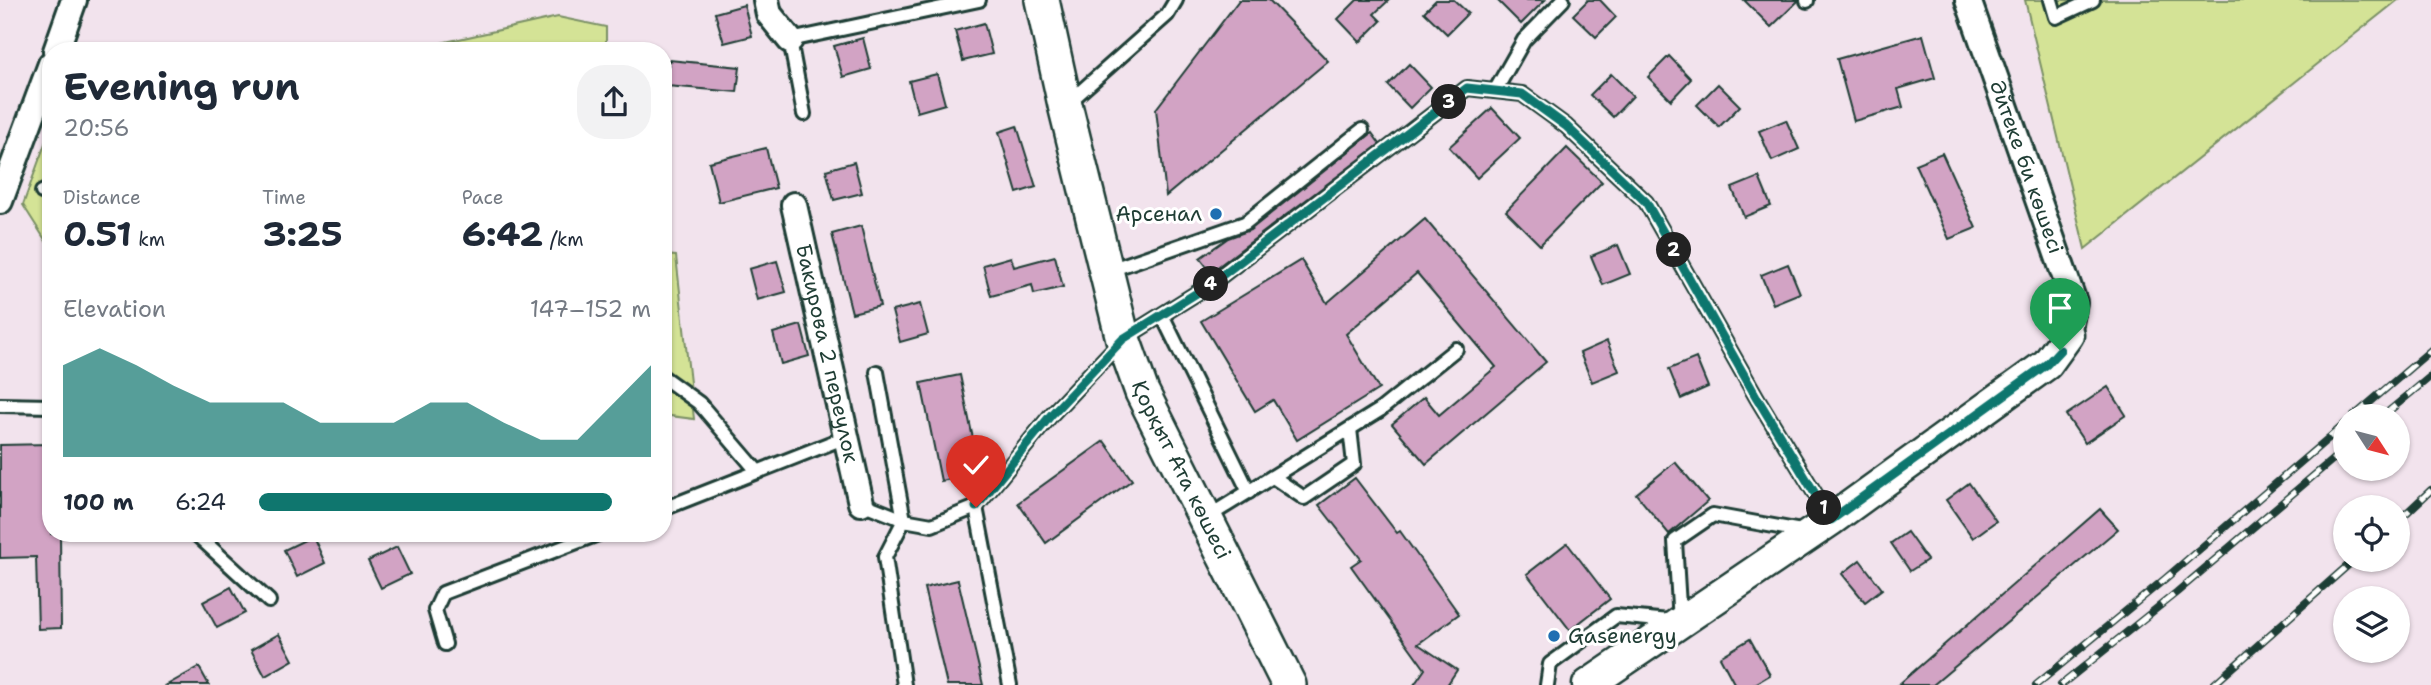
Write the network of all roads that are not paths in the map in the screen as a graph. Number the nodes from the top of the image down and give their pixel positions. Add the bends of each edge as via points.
1 (74, 0) edge
2 (766, 0) edge
3 (979, 0) edge
4 (1042, 0) edge
5 (1176, 0) edge
6 (1563, 0) edge
7 (1968, 0) edge
8 (2051, 0) edge
9 (2093, 0) edge
10 (790, 40) junction
11 (58, 42) edge
12 (42, 88) edge
13 (1495, 91) junction
14 (1065, 106) junction
15 (804, 114) dead end
16 (1362, 130) dead end
17 (0, 201) edge
18 (794, 205) dead end
19 (1106, 272) junction
20 (1162, 315) junction
21 (2068, 335) joint
22 (1123, 339) junction
23 (1456, 349) dead end
24 (877, 372) dead end
25 (672, 384) edge
26 (0, 405) edge
27 (42, 406) edge
28 (1350, 429) junction
29 (846, 437) junction
30 (758, 472) junction
31 (1273, 477) junction
32 (1249, 492) junction
33 (861, 503) joint
34 (672, 505) edge
35 (976, 507) junction
36 (1205, 519) junction
37 (904, 520) junction
38 (1821, 526) junction
39 (206, 542) edge
40 (577, 542) edge
41 (269, 601) dead end
42 (1680, 622) junction
43 (445, 644) dead end
44 (1290, 684) edge
45 (904, 685) edge
46 (1010, 685) edge
47 (1547, 685) edge
48 (1588, 685) edge

1 - 11 street
2 - 10 street via 769,14
3 - 10 lane
4 - 14 main road, Қорқыт Ата көшесі
5 - 14 lane via 1167,15
6 - 13 lane via 1524,40
7 - 21 street, Әйтеке би көшесі via 2074,302
8 - 9 lane via 2056,17
10 - 15 lane
12 - 17 street
13 - 20 lane via 1467,88 1208,286
13 - 38 lane via 1522,94 1555,118 1646,202 1757,398
14 - 19 main road, Қорқыт Ата көшесі
16 - 19 lane via 1244,223
18 - 29 street, Бакирова 2 переулок
19 - 22 main road, Қорқыт Ата көшесі
20 - 22 lane
20 - 32 lane
21 - 38 street via 2047,364
22 - 35 lane via 1051,415
22 - 36 main road, Қорқыт Ата көшесі via 1142,392
23 - 28 lane via 1381,410
24 - 37 lane
25 - 30 lane via 699,403
26 - 27 lane
28 - 31 lane
28 - 31 lane via 1354,464 1304,498
29 - 30 lane
29 - 33 street, Бакирова 2 переулок
30 - 34 lane
31 - 32 lane
32 - 36 lane
33 - 37 lane
35 - 37 lane via 932,525
35 - 46 lane
36 - 44 main road, Қорқыт Ата көшесі
37 - 45 lane via 885,557
38 - 42 street
38 - 42 lane via 1713,515 1675,541
39 - 41 lane
40 - 43 lane via 443,593 435,610
42 - 47 lane via 1616,617 1550,664
42 - 48 street

